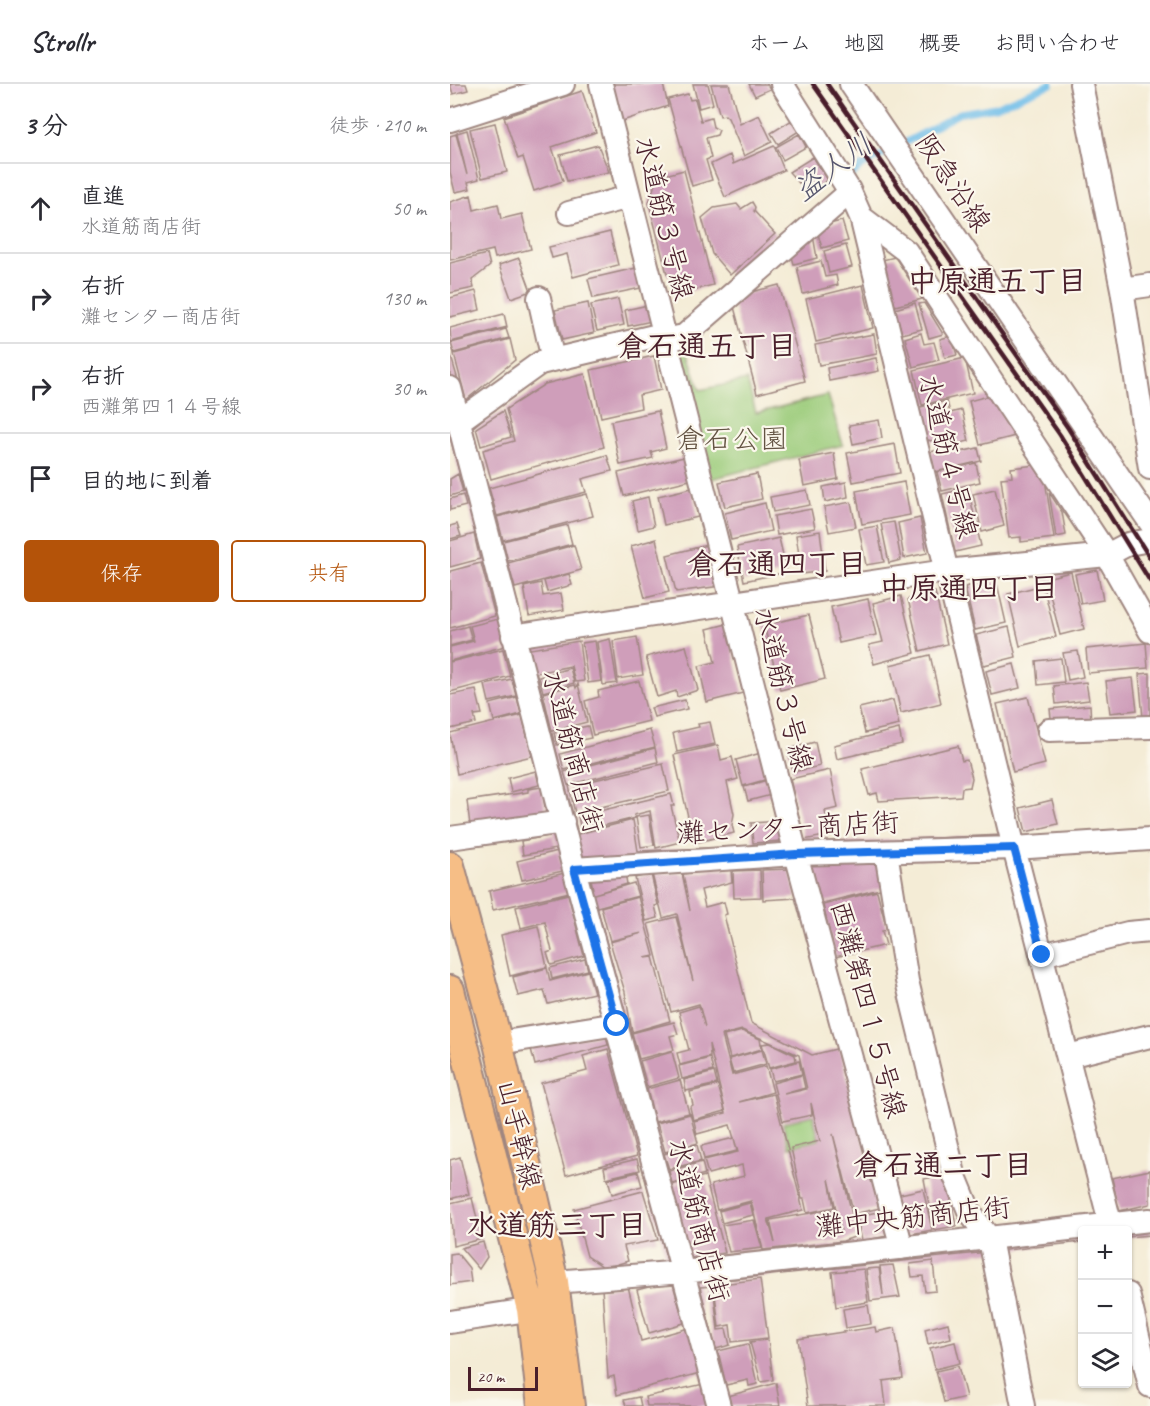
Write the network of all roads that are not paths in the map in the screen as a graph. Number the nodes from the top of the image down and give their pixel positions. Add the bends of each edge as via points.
1 (563, 84) edge
2 (601, 84) edge
3 (782, 84) edge
4 (851, 84) edge
5 (1082, 84) edge
6 (450, 120) edge
7 (847, 186) junction
8 (629, 197) junction
9 (570, 213) dead end
10 (861, 217) junction
11 (1150, 285) edge
12 (1122, 289) junction
13 (539, 298) dead end
14 (664, 337) junction
15 (553, 360) junction
16 (450, 388) edge
17 (459, 421) junction
18 (458, 460) edge
19 (1150, 468) edge
20 (1150, 522) edge
21 (1150, 540) edge
22 (1107, 555) junction
23 (946, 570) junction
24 (731, 603) junction
25 (1150, 631) edge
26 (513, 636) junction
27 (1150, 728) edge
28 (1049, 730) dead end
29 (563, 822) junction
30 (450, 838) edge
31 (1150, 839) edge
32 (1010, 848) junction
33 (886, 852) junction
34 (796, 854) junction
35 (450, 866) edge
36 (574, 869) junction
37 (1150, 931) edge
38 (1042, 955) junction
39 (450, 990) edge
40 (617, 1024) junction
41 (1150, 1036) edge
42 (457, 1040) edge
43 (498, 1043) junction
44 (1068, 1056) junction
45 (1150, 1220) edge
46 (1111, 1226) edge
47 (1117, 1226) edge
48 (1078, 1230) edge
49 (990, 1239) junction
50 (902, 1248) junction
51 (683, 1272) junction
52 (548, 1299) junction
53 (1132, 1311) edge
54 (450, 1322) edge
55 (1150, 1386) edge
56 (542, 1406) edge
57 (570, 1406) edge
58 (719, 1406) edge
59 (1023, 1406) edge

1 - 6 street
2 - 8 street, 水道筋３号線
3 - 7 street, 水道筋４号線
4 - 20 street, 阪急沿線
5 - 12 street
7 - 10 street, 水道筋４号線
7 - 14 street via 684,336
8 - 9 street
8 - 14 street, 水道筋３号線
10 - 22 street via 906,251
10 - 23 street, 水道筋４号線
11 - 12 street
12 - 19 street
13 - 15 street
14 - 15 street
14 - 24 street, 水道筋３号線
15 - 17 street via 540,363
16 - 17 street, 水道筋商店街
17 - 18 street, 水道筋商店街
18 - 26 street, 水道筋商店街
21 - 22 street via 1128,544
22 - 23 street
22 - 25 street
23 - 24 street
23 - 32 street, 水道筋４号線
24 - 26 street
24 - 34 street, 水道筋３号線
26 - 29 street, 水道筋商店街
27 - 28 street
29 - 30 street
29 - 36 street, 水道筋商店街
31 - 32 street, 灘センター商店街
32 - 33 street, 灘センター商店街
32 - 38 street, 水道筋４号線
33 - 34 street, 灘センター商店街
33 - 49 street via 907,981 954,1174 970,1213
34 - 36 street, 灘センター商店街
34 - 50 street, 西灘第四１５号線
35 - 43 main road, 山手幹線
36 - 40 street, 水道筋商店街
37 - 38 street
38 - 44 street, 水道筋４号線
39 - 42 main road, 山手幹線
40 - 43 street
40 - 51 street, 水道筋商店街
41 - 44 street
42 - 52 main road, 山手幹線
43 - 52 main road, 山手幹線
44 - 46 street, 水道筋４号線
45 - 47 street, 灘中央筋商店街
48 - 49 street, 灘中央筋商店街
49 - 50 street, 灘中央筋商店街
49 - 59 street
50 - 51 street, 灘中央筋商店街
51 - 52 street, 灘中央筋商店街
51 - 58 street, 水道筋商店街
52 - 54 street, 灘中央筋商店街
52 - 56 main road, 山手幹線
52 - 57 main road, 山手幹線
53 - 55 street

